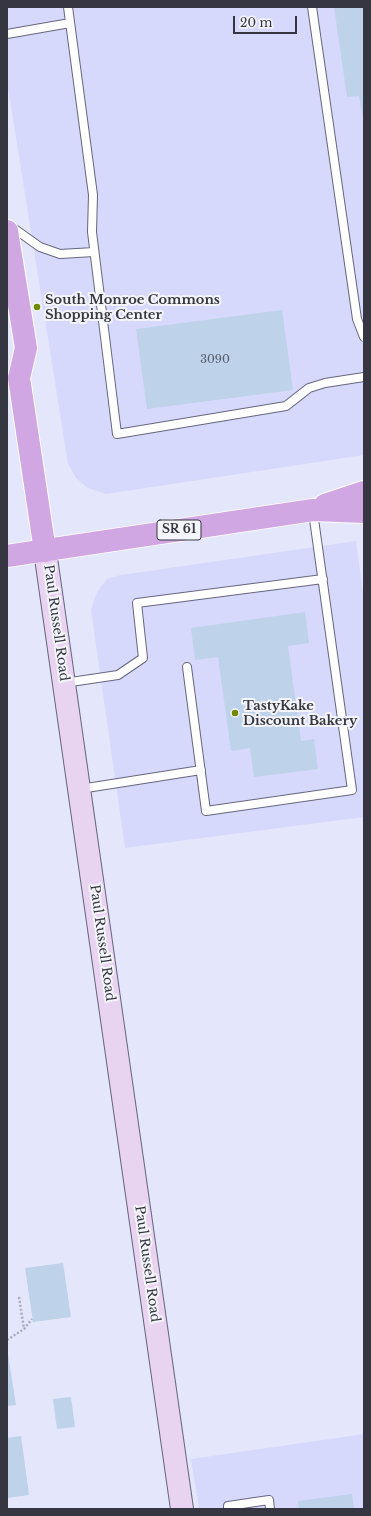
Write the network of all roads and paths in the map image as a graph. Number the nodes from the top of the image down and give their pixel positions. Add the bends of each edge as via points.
1 (68, 7) edge
2 (312, 7) edge
3 (70, 24) junction
4 (7, 34) edge
5 (7, 224) edge
6 (7, 231) edge
7 (94, 252) junction
8 (360, 319) edge
9 (364, 337) edge
10 (13, 375) edge
11 (364, 377) edge
12 (364, 492) edge
13 (313, 510) junction
14 (364, 512) edge
15 (45, 550) junction
16 (7, 556) edge
17 (323, 579) junction
18 (187, 667) dead end
19 (64, 683) junction
20 (201, 770) junction
21 (80, 790) junction
22 (19, 1298) dead end
23 (32, 1319) dead end
24 (24, 1329) junction
25 (7, 1340) edge
26 (182, 1509) edge
27 (228, 1509) edge
28 (270, 1509) edge

1 - 3 lane
2 - 8 lane
3 - 4 lane
3 - 7 lane via 93,195
5 - 7 lane via 40,247 60,254
6 - 10 main road, Paul Russell Road via 26,348
7 - 11 lane via 117,434 286,406 309,388
8 - 9 lane
10 - 15 main road, Paul Russell Road
12 - 13 main road, SR 61
13 - 14 main road, SR 61
13 - 15 main road, SR 61
13 - 17 lane
15 - 16 main road
15 - 19 street, Paul Russell Road
17 - 19 lane via 137,604 143,658 118,675
17 - 20 lane via 352,790 206,811
18 - 20 lane
19 - 21 street, Paul Russell Road
20 - 21 lane
21 - 26 street, Paul Russell Road
22 - 24 path
23 - 24 path
24 - 25 path
27 - 28 lane via 228,1506 269,1500

